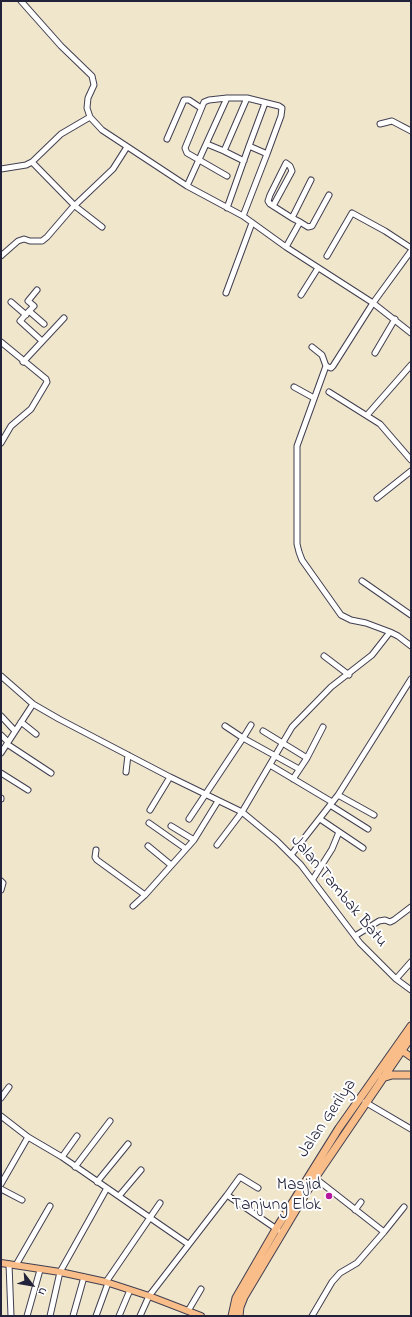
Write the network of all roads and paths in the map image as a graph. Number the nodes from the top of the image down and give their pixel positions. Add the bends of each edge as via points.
1 (21, 1) edge
2 (227, 98) junction
3 (247, 98) junction
4 (265, 103) junction
5 (201, 108) junction
6 (90, 117) junction
7 (380, 124) dead end
8 (411, 131) edge
9 (167, 139) dead end
10 (207, 144) junction
11 (249, 146) junction
12 (127, 148) junction
13 (224, 151) junction
14 (267, 154) junction
15 (198, 160) junction
16 (244, 161) junction
17 (32, 162) junction
18 (1, 169) edge
19 (227, 176) dead end
20 (311, 180) dead end
21 (187, 186) junction
22 (329, 195) dead end
23 (75, 206) junction
24 (273, 206) junction
25 (227, 208) junction
26 (243, 216) junction
27 (292, 218) junction
28 (300, 222) junction
29 (252, 223) junction
30 (102, 227) dead end
31 (286, 247) junction
32 (411, 250) edge
33 (1, 256) edge
34 (327, 256) dead end
35 (318, 268) junction
36 (37, 290) dead end
37 (226, 293) dead end
38 (301, 295) dead end
39 (12, 302) dead end
40 (373, 303) junction
41 (28, 313) junction
42 (64, 318) dead end
43 (395, 319) junction
44 (44, 324) dead end
45 (411, 333) edge
46 (42, 341) junction
47 (1, 342) edge
48 (312, 347) dead end
49 (375, 353) dead end
50 (23, 362) junction
51 (411, 365) edge
52 (328, 367) junction
53 (294, 387) dead end
54 (329, 392) dead end
55 (314, 398) junction
56 (368, 414) junction
57 (1, 442) edge
58 (411, 460) edge
59 (411, 471) edge
60 (377, 498) dead end
61 (362, 581) dead end
62 (411, 615) edge
63 (390, 632) junction
64 (411, 646) edge
65 (324, 656) dead end
66 (349, 675) junction
67 (1, 676) edge
68 (411, 679) edge
69 (33, 704) junction
70 (1, 716) edge
71 (21, 722) junction
72 (251, 725) dead end
73 (225, 726) dead end
74 (323, 727) dead end
75 (15, 731) junction
76 (263, 731) dead end
77 (36, 734) dead end
78 (1, 735) edge
79 (244, 738) junction
80 (7, 743) junction
81 (282, 743) junction
82 (1, 753) edge
83 (275, 754) junction
84 (128, 755) junction
85 (307, 758) junction
86 (270, 764) junction
87 (299, 769) junction
88 (126, 772) dead end
89 (1, 773) edge
90 (51, 774) dead end
91 (170, 777) junction
92 (293, 779) junction
93 (28, 790) dead end
94 (206, 794) junction
95 (338, 795) junction
96 (218, 801) junction
97 (331, 803) junction
98 (150, 810) dead end
99 (242, 812) junction
100 (374, 815) dead end
101 (189, 819) dead end
102 (320, 819) junction
103 (149, 823) dead end
104 (171, 826) dead end
105 (368, 829) dead end
106 (339, 832) junction
107 (194, 840) junction
108 (216, 845) dead end
109 (148, 846) dead end
110 (363, 848) dead end
111 (96, 850) dead end
112 (186, 850) junction
113 (291, 855) junction
114 (171, 865) junction
115 (313, 879) junction
116 (1, 881) edge
117 (1, 890) edge
118 (145, 895) junction
119 (133, 906) dead end
120 (411, 907) edge
121 (355, 936) junction
122 (411, 962) edge
123 (396, 979) junction
124 (411, 990) edge
125 (411, 1026) edge
126 (411, 1037) edge
127 (401, 1050) junction
128 (411, 1057) edge
129 (385, 1068) junction
130 (411, 1075) edge
131 (382, 1078) junction
132 (10, 1087) dead end
133 (1, 1098) edge
134 (365, 1102) junction
135 (1, 1116) edge
136 (110, 1121) dead end
137 (411, 1129) edge
138 (77, 1136) dead end
139 (28, 1137) junction
140 (128, 1144) dead end
141 (62, 1157) junction
142 (75, 1167) junction
143 (141, 1170) dead end
144 (315, 1178) junction
145 (97, 1182) junction
146 (1, 1184) edge
147 (107, 1188) junction
148 (258, 1188) dead end
149 (1, 1189) edge
150 (227, 1195) junction
151 (120, 1196) junction
152 (22, 1200) dead end
153 (361, 1202) dead end
154 (160, 1203) dead end
155 (50, 1206) dead end
156 (404, 1207) dead end
157 (355, 1210) junction
158 (150, 1216) junction
159 (276, 1228) junction
160 (283, 1232) junction
161 (384, 1232) junction
162 (188, 1244) junction
163 (6, 1263) edge
164 (40, 1270) junction
165 (60, 1272) junction
166 (84, 1277) junction
167 (107, 1283) junction
168 (201, 1289) dead end
169 (130, 1290) junction
170 (149, 1296) junction
171 (188, 1311) junction
172 (11, 1316) edge
173 (27, 1316) edge
174 (50, 1316) edge
175 (73, 1316) edge
176 (96, 1316) edge
177 (119, 1316) edge
178 (140, 1316) edge
179 (201, 1316) edge
180 (232, 1316) edge
181 (239, 1316) edge
182 (312, 1316) edge

1 - 6 street via 92,76 94,85 87,108
2 - 3 street
2 - 5 street via 206,101
2 - 10 street
3 - 4 street
3 - 13 street
4 - 11 street
4 - 14 street via 282,108
5 - 9 street via 189,100 184,100
5 - 15 street via 185,148 187,153
6 - 12 street via 102,130
6 - 17 street via 61,134
7 - 8 street via 392,121
10 - 13 street
10 - 15 street
11 - 14 street
11 - 16 street
12 - 21 street
12 - 23 street via 113,169
13 - 16 street
14 - 26 street
15 - 19 street
15 - 21 street
16 - 25 street
17 - 18 street
17 - 23 street
20 - 27 street
21 - 25 street
22 - 28 street via 312,226 308,227
23 - 30 street
23 - 33 street via 42,241 18,241
24 - 24 street via 292,171 286,164 270,194 269,202
24 - 27 street
25 - 26 street
26 - 29 street
27 - 28 street
28 - 31 street
29 - 31 street
29 - 37 street
31 - 35 street
32 - 34 street via 386,231 352,212
32 - 40 street
35 - 38 street
35 - 40 street
36 - 41 street via 28,301 34,306
39 - 41 street
40 - 43 street
40 - 52 street
41 - 44 street
41 - 46 street via 20,321
42 - 46 street
43 - 45 street
43 - 49 street
46 - 50 street
47 - 50 street
48 - 52 street via 322,355
50 - 57 street via 47,382 31,409 11,426
51 - 56 street
52 - 55 street
53 - 55 street
54 - 56 street
55 - 63 street via 296,446 299,552 341,615
56 - 58 street
59 - 60 street
61 - 62 street
63 - 64 street
63 - 66 street via 372,655
65 - 66 street
66 - 81 street via 332,687 292,727
67 - 69 street, Jalan Tambak Batu
68 - 95 street
69 - 71 street
69 - 84 street, Jalan Tambak Batu
70 - 75 street
71 - 75 street
71 - 77 street
72 - 79 street
73 - 79 street
74 - 85 street
75 - 80 street
76 - 81 street
78 - 80 street
79 - 83 street
79 - 94 street
80 - 82 street
80 - 90 street
81 - 83 street
81 - 85 street
83 - 86 street
83 - 87 street
84 - 88 street
84 - 91 street, Jalan Tambak Batu
85 - 87 street
86 - 92 street
86 - 99 street
87 - 92 street
89 - 93 street
91 - 94 street, Jalan Tambak Batu
91 - 98 street
92 - 97 street
94 - 96 street, Jalan Tambak Batu
94 - 101 street
95 - 97 street
95 - 100 street
96 - 99 street, Jalan Tambak Batu
96 - 107 street
97 - 102 street
97 - 105 street
99 - 108 street
99 - 113 street, Jalan Tambak Batu
102 - 106 street
102 - 113 street
103 - 112 street
104 - 107 street
106 - 110 street
106 - 115 street
107 - 112 street
109 - 114 street
111 - 118 street via 97,860
112 - 114 street
113 - 115 street, Jalan Tambak Batu
114 - 118 street
115 - 121 street, Jalan Tambak Batu
116 - 117 street
118 - 119 street
120 - 121 street via 394,920 379,921
121 - 123 street, Jalan Tambak Batu
122 - 123 street
123 - 124 street, Jalan Tambak Batu
125 - 129 highway, Jalan Gerilya
126 - 127 highway, Jalan Gerilya
127 - 128 main road
127 - 129 highway, Jalan Gerilya
129 - 131 highway, Jalan Gerilya
129 - 159 highway, Jalan Gerilya via 339,1128
130 - 131 highway
131 - 134 highway, Jalan Gerilya
132 - 133 street
134 - 137 street
134 - 144 highway, Jalan Gerilya
135 - 139 street
136 - 142 street
138 - 141 street
139 - 141 street
139 - 146 street
140 - 145 street
141 - 142 street
142 - 145 street
143 - 151 street
144 - 157 street
144 - 160 highway, Jalan Gerilya
145 - 147 street
147 - 151 street
147 - 165 street
148 - 150 street via 240,1178
149 - 152 street
150 - 159 street
150 - 162 street
151 - 158 street
153 - 157 street
154 - 158 street
155 - 163 street
156 - 161 street
157 - 161 street
158 - 162 street
158 - 167 street
159 - 160 street
159 - 180 highway, Jalan Gerilya via 236,1298
160 - 181 highway, Jalan Gerilya via 242,1302
161 - 182 street via 357,1263 340,1273 332,1282
162 - 170 street
163 - 164 main road
163 - 172 street
164 - 165 main road
164 - 173 street
165 - 166 main road
165 - 174 street
166 - 167 main road
166 - 175 street
167 - 169 main road
167 - 176 street
168 - 171 street
169 - 170 main road
169 - 177 street
170 - 171 main road
170 - 178 street
171 - 179 main road

